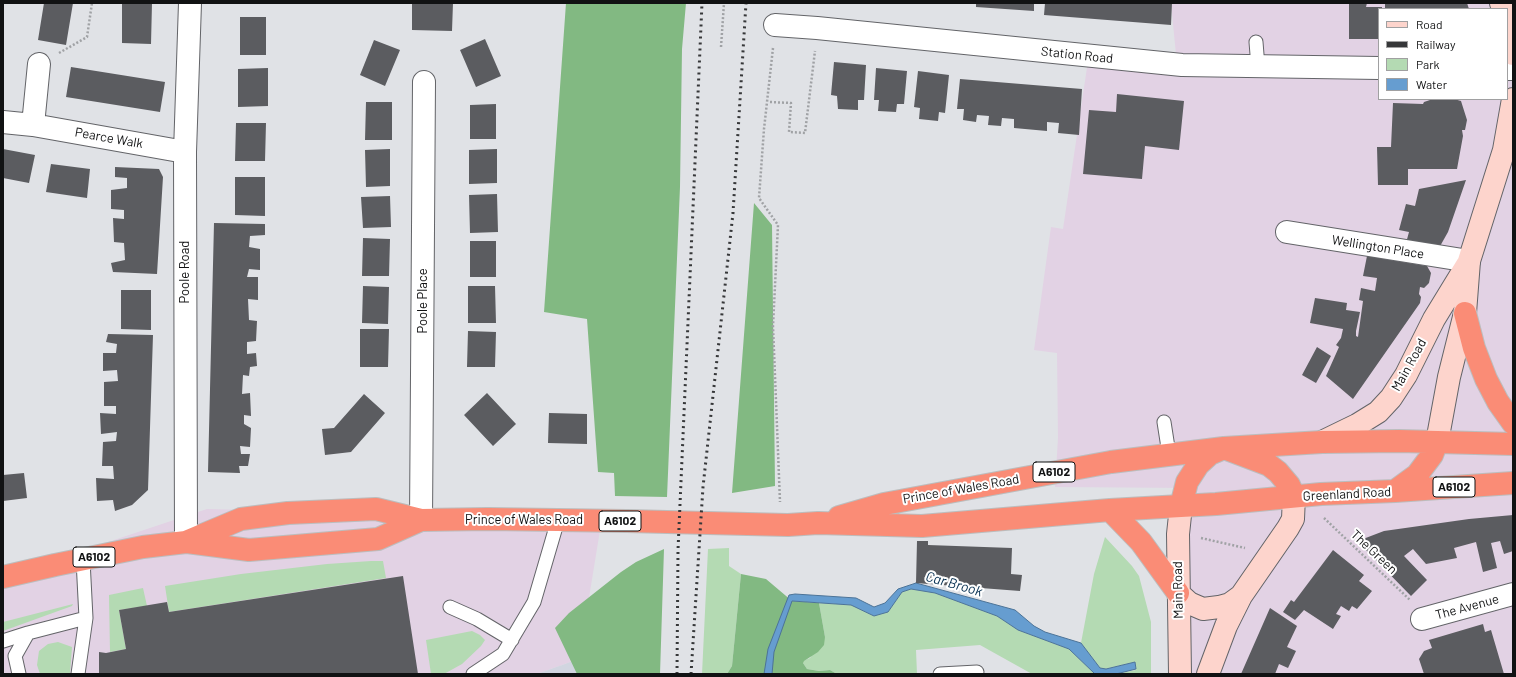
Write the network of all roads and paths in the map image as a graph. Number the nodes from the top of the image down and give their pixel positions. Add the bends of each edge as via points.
1 (92, 3) edge
2 (190, 3) edge
3 (724, 3) edge
4 (775, 25) joint
5 (817, 28) junction
6 (1508, 28) edge
7 (1256, 42) dead end
8 (721, 47) dead end
9 (1513, 54) edge
10 (39, 64) joint
11 (1258, 67) junction
12 (1378, 68) edge
13 (424, 82) dead end
14 (1513, 99) edge
15 (770, 102) dead end
16 (3, 122) edge
17 (33, 125) junction
18 (185, 152) junction
19 (1287, 232) dead end
20 (1470, 261) junction
21 (1465, 313) junction
22 (1164, 422) dead end
23 (1513, 423) edge
24 (1322, 442) junction
25 (1437, 442) junction
26 (1513, 444) edge
27 (1224, 448) junction
28 (1169, 454) junction
29 (1513, 483) edge
30 (1395, 491) junction
31 (1321, 494) junction
32 (1294, 496) junction
33 (1181, 506) junction
34 (1110, 510) junction
35 (421, 520) junction
36 (558, 520) junction
37 (818, 523) junction
38 (781, 525) junction
39 (186, 542) junction
40 (83, 560) junction
41 (3, 577) edge
42 (1178, 592) junction
43 (1513, 594) edge
44 (1241, 596) junction
45 (450, 607) dead end
46 (86, 618) junction
47 (1426, 618) joint
48 (28, 633) junction
49 (512, 640) junction
50 (3, 641) edge
51 (976, 672) dead end
52 (19, 674) edge
53 (78, 674) edge
54 (473, 674) edge
55 (940, 674) edge
56 (1180, 674) edge
57 (1208, 674) edge

1 - 10 path via 87,38
2 - 18 street, Poole Road
3 - 8 path
4 - 5 street, Station Road
4 - 38 path via 759,198 778,225 772,326
5 - 11 street, Station Road via 1182,66
5 - 15 path via 805,132 789,132 791,103
6 - 9 main road
7 - 11 lane
10 - 17 street
11 - 12 street, Station Road
13 - 35 street, Poole Place
14 - 20 main road, Main Road via 1504,150
16 - 17 street, Pearce Walk
17 - 18 street, Pearce Walk
18 - 39 street, Poole Road
19 - 20 street, Wellington Place
20 - 21 main road, Main Road
20 - 24 main road, Main Road via 1434,319 1406,375 1391,398 1378,412
21 - 23 highway via 1474,348 1486,379
21 - 25 main road, Main Road via 1449,377
22 - 28 lane
24 - 25 highway, A6102
24 - 27 highway, A6102
25 - 26 highway, A6102
25 - 30 highway via 1432,455 1417,475
27 - 28 highway, Prince of Wales Road / A6102
27 - 32 highway via 1269,465 1290,485
27 - 33 highway via 1210,454 1198,465 1188,482
28 - 37 highway, Prince of Wales Road / A6102 via 1123,460 884,504
29 - 30 highway, Greenland Road / A6102
30 - 31 highway, Greenland Road / A6102
31 - 32 highway, Greenland Road / A6102
31 - 47 path, The Green via 1322,517
32 - 33 highway, Greenland Road / A6102
32 - 44 main road via 1292,519 1288,528
33 - 34 highway, Prince of Wales Road / A6102
33 - 42 main road, Main Road via 1178,534
34 - 37 highway, Prince of Wales Road / A6102 via 922,526
34 - 42 highway via 1141,542
35 - 36 highway, Prince of Wales Road / A6102
35 - 39 highway, Prince of Wales Road / A6102 via 378,539 249,550
35 - 39 highway, Prince of Wales Road / A6102 via 376,509 288,513 241,519
36 - 38 highway, Prince of Wales Road / A6102
36 - 49 lane via 534,602
37 - 38 highway, Prince of Wales Road / A6102
39 - 40 highway, Prince of Wales Road / A6102 via 143,547
40 - 41 highway, Prince of Wales Road / A6102
40 - 46 lane
42 - 44 main road via 1189,603 1203,609 1219,608
42 - 56 main road, Main Road
43 - 47 street, The Avenue
44 - 57 main road via 1226,626
45 - 49 lane via 477,619
46 - 48 lane
46 - 53 lane
48 - 50 lane
48 - 52 lane via 15,656
49 - 54 lane via 503,654
51 - 55 lane

